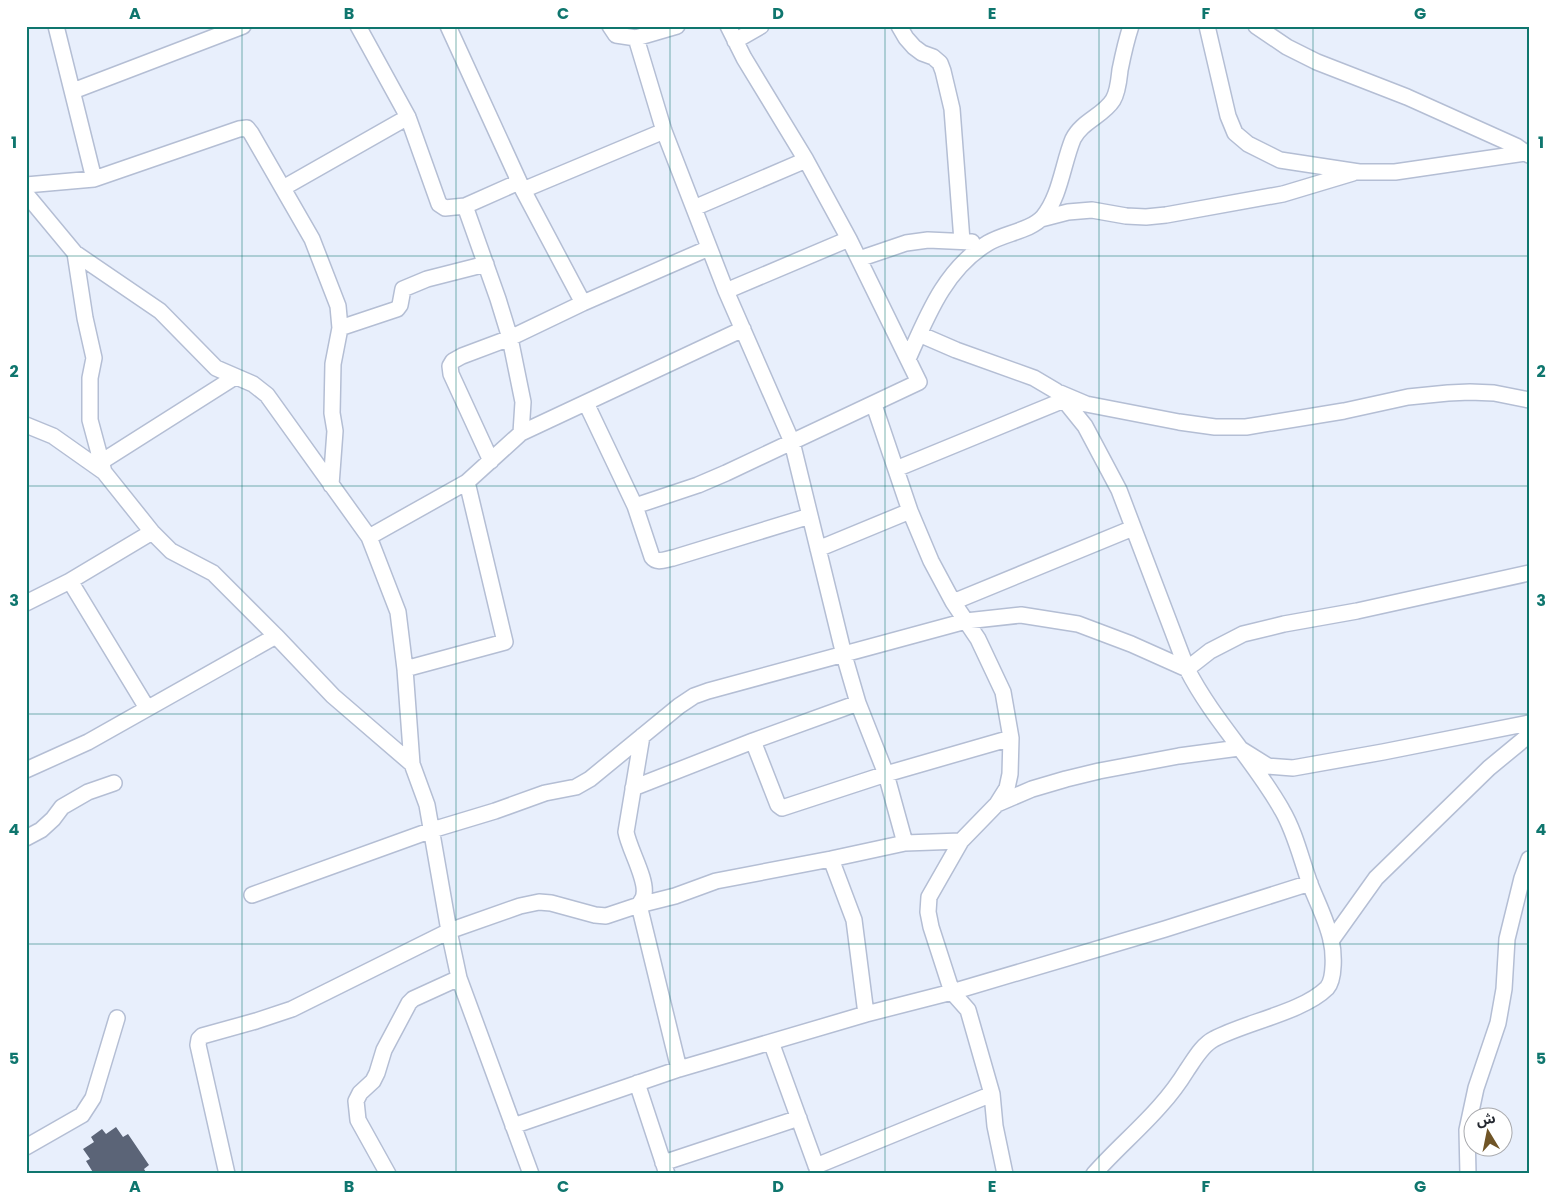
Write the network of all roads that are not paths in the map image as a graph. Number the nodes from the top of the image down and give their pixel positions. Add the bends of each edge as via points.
1 (56, 26) edge
2 (243, 26) edge
3 (358, 26) edge
4 (448, 26) edge
5 (610, 26) edge
6 (677, 26) edge
7 (728, 26) edge
8 (761, 26) edge
9 (899, 26) edge
10 (1131, 26) edge
11 (1207, 26) edge
12 (1256, 26) edge
13 (636, 38) junction
14 (736, 41) junction
15 (74, 91) junction
16 (408, 117) junction
17 (664, 131) junction
18 (1527, 154) edge
19 (806, 160) junction
20 (1359, 172) junction
21 (94, 179) junction
22 (26, 185) edge
23 (521, 186) junction
24 (283, 188) junction
25 (26, 194) edge
26 (465, 206) junction
27 (694, 208) junction
28 (1041, 219) junction
29 (849, 239) junction
30 (962, 241) junction
31 (988, 243) junction
32 (709, 248) junction
33 (75, 253) junction
34 (859, 259) junction
35 (486, 264) junction
36 (726, 291) junction
37 (584, 304) junction
38 (340, 328) junction
39 (743, 329) junction
40 (919, 334) junction
41 (510, 338) junction
42 (908, 359) junction
43 (235, 377) junction
44 (1060, 396) junction
45 (1529, 400) edge
46 (586, 403) junction
47 (874, 405) junction
48 (26, 425) edge
49 (521, 433) junction
50 (792, 442) junction
51 (491, 461) junction
52 (103, 467) junction
53 (896, 469) junction
54 (467, 482) junction
55 (331, 485) junction
56 (635, 506) junction
57 (910, 511) junction
58 (810, 516) junction
59 (1133, 528) junction
60 (152, 532) junction
61 (369, 537) junction
62 (818, 549) junction
63 (1529, 573) edge
64 (70, 581) junction
65 (953, 602) junction
66 (26, 603) edge
67 (966, 621) junction
68 (276, 636) junction
69 (844, 655) junction
70 (405, 669) junction
71 (1187, 669) junction
72 (858, 702) junction
73 (147, 708) junction
74 (1529, 723) edge
75 (1529, 735) edge
76 (642, 736) junction
77 (1011, 738) junction
78 (753, 741) junction
79 (1239, 748) junction
80 (412, 764) junction
81 (26, 770) edge
82 (886, 774) junction
83 (114, 783) dead end
84 (633, 788) junction
85 (997, 804) junction
86 (432, 830) junction
87 (26, 838) edge
88 (961, 841) junction
89 (904, 843) junction
90 (831, 859) junction
91 (1529, 859) edge
92 (1310, 883) junction
93 (252, 895) dead end
94 (639, 905) junction
95 (449, 931) junction
96 (1331, 941) junction
97 (459, 978) junction
98 (952, 992) junction
99 (866, 1014) junction
100 (117, 1018) dead end
101 (772, 1042) junction
102 (679, 1069) junction
103 (637, 1083) junction
104 (992, 1094) junction
105 (799, 1118) junction
106 (513, 1126) junction
107 (26, 1148) edge
108 (665, 1168) edge
109 (817, 1170) edge
110 (227, 1174) edge
111 (388, 1174) edge
112 (531, 1174) edge
113 (1005, 1174) edge
114 (1094, 1174) edge
115 (1468, 1174) edge

1 - 15 street
2 - 15 street
3 - 16 street
4 - 23 street
5 - 13 street via 616,35
6 - 13 street
7 - 14 street
8 - 14 street
9 - 30 street via 914,47 933,57 943,71 952,109
10 - 28 street via 1114,98 1079,129 1051,203
11 - 20 street via 1235,133 1248,144 1280,160
12 - 18 street via 1317,62 1407,97 1516,146
13 - 17 street
14 - 19 street
15 - 21 street
16 - 24 street
16 - 26 street via 439,204 444,208
17 - 23 street
17 - 27 street
18 - 20 street via 1395,172
19 - 27 street
19 - 29 street
20 - 28 street via 1283,194 1166,214 1139,216 1092,210
21 - 22 street
21 - 24 street via 247,128
23 - 26 street
23 - 37 street
24 - 38 street via 326,272 338,306
25 - 33 street
26 - 35 street
27 - 32 street
28 - 31 street
29 - 34 street
29 - 36 street
30 - 31 street
30 - 34 street via 906,243
31 - 40 street via 970,256 946,283
32 - 36 street
32 - 37 street
33 - 43 street via 160,311 216,368
33 - 52 street via 94,358 90,378 90,420
34 - 42 street
35 - 38 street via 417,282 403,289 397,309
35 - 41 street
36 - 39 street
37 - 41 street
38 - 55 street via 333,364 335,431
39 - 46 street
39 - 50 street
40 - 42 street
40 - 44 street via 1034,378
41 - 49 street via 523,402
41 - 51 street via 462,356 450,366
42 - 47 street via 919,382
43 - 52 street
43 - 55 street via 253,384 267,395
44 - 45 street via 1086,404 1216,427 1246,426 1344,411 1408,397 1448,393 1494,393
44 - 53 street
44 - 59 street via 1085,426 1119,490
46 - 49 street
46 - 56 street
47 - 50 street
47 - 53 street
48 - 52 street via 53,436
49 - 51 street
50 - 56 street via 698,485
50 - 58 street
51 - 54 street
52 - 60 street
53 - 57 street
54 - 61 street
54 - 70 street via 505,642
55 - 61 street
56 - 58 street via 652,557 657,561
57 - 62 street
57 - 65 street via 937,574
58 - 62 street
59 - 65 street
59 - 71 street
60 - 64 street
60 - 68 street via 171,551 213,574
61 - 70 street via 398,612
62 - 69 street
63 - 71 street via 1243,634 1210,651
64 - 66 street
64 - 73 street
65 - 67 street
67 - 69 street
67 - 71 street via 1021,615 1078,624
67 - 77 street via 1003,692
68 - 73 street
68 - 80 street via 332,696
69 - 72 street
69 - 76 street via 694,696
70 - 80 street
71 - 79 street
72 - 78 street
72 - 82 street
73 - 81 street via 88,742
74 - 79 street via 1292,768 1268,766
75 - 96 street via 1489,768 1376,878
76 - 84 street
76 - 86 street via 590,779 576,786
77 - 82 street
77 - 85 street via 1010,774 1007,788
78 - 82 street via 782,808
78 - 84 street
79 - 85 street via 1099,771 1032,789
79 - 92 street via 1284,812
80 - 86 street via 427,804
82 - 89 street
83 - 87 street via 88,792 62,807 41,830
84 - 94 street via 626,832 644,887
85 - 88 street
86 - 93 street
86 - 95 street
88 - 89 street
88 - 98 street via 929,897 928,905 930,928
89 - 90 street
90 - 94 street via 716,881
90 - 99 street via 854,920
91 - 115 street via 1507,940 1498,1023 1476,1088 1467,1130
92 - 96 street
92 - 98 street
94 - 95 street via 606,916 539,902
94 - 102 street
95 - 97 street
95 - 110 street via 292,1009 199,1039
96 - 114 street via 1333,976 1328,986 1298,1006 1212,1040 1160,1107
97 - 106 street
97 - 111 street via 409,1003 384,1050 377,1074 356,1101 358,1120
98 - 99 street
98 - 104 street via 968,1010
99 - 101 street
100 - 107 street via 93,1098 82,1115
101 - 102 street
101 - 105 street
102 - 103 street
103 - 106 street
103 - 108 street
104 - 109 street
104 - 113 street
105 - 108 street
105 - 109 street
106 - 112 street

